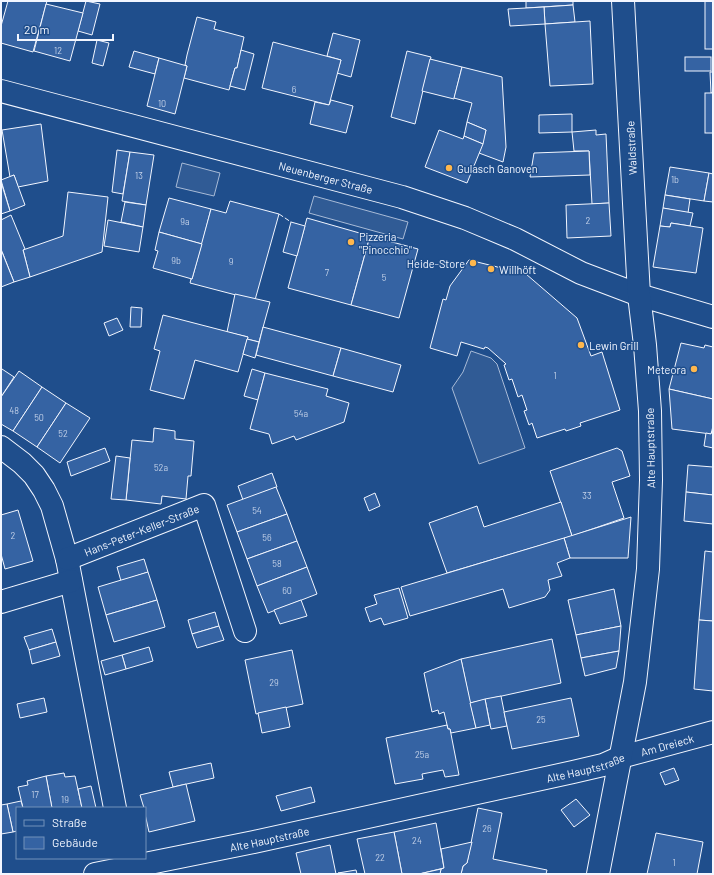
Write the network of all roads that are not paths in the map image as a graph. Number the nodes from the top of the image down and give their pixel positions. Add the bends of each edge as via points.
1 (623, 1) edge
2 (1, 91) edge
3 (639, 295) junction
4 (713, 316) edge
5 (1, 447) edge
6 (67, 559) junction
7 (71, 581) junction
8 (1, 602) edge
9 (245, 631) dead end
10 (713, 732) edge
11 (621, 756) junction
12 (115, 807) edge
13 (126, 863) edge
14 (95, 874) edge
15 (598, 874) edge

1 - 3 street, Waldstraße
2 - 3 street, Neuenberger Straße via 402,197 482,225 581,273
3 - 4 street, Neuenberger Straße
3 - 11 street, Alte Hauptstraße via 650,411 648,569 635,682
5 - 6 street via 34,475 44,490 52,506
6 - 7 street
6 - 9 street, Hans-Peter-Keller-Straße via 204,505
7 - 8 street
7 - 12 street
10 - 11 street, Am Dreieck
11 - 13 street, Alte Hauptstraße via 603,765 565,774 262,841
11 - 15 street
13 - 14 street, Alte Hauptstraße

